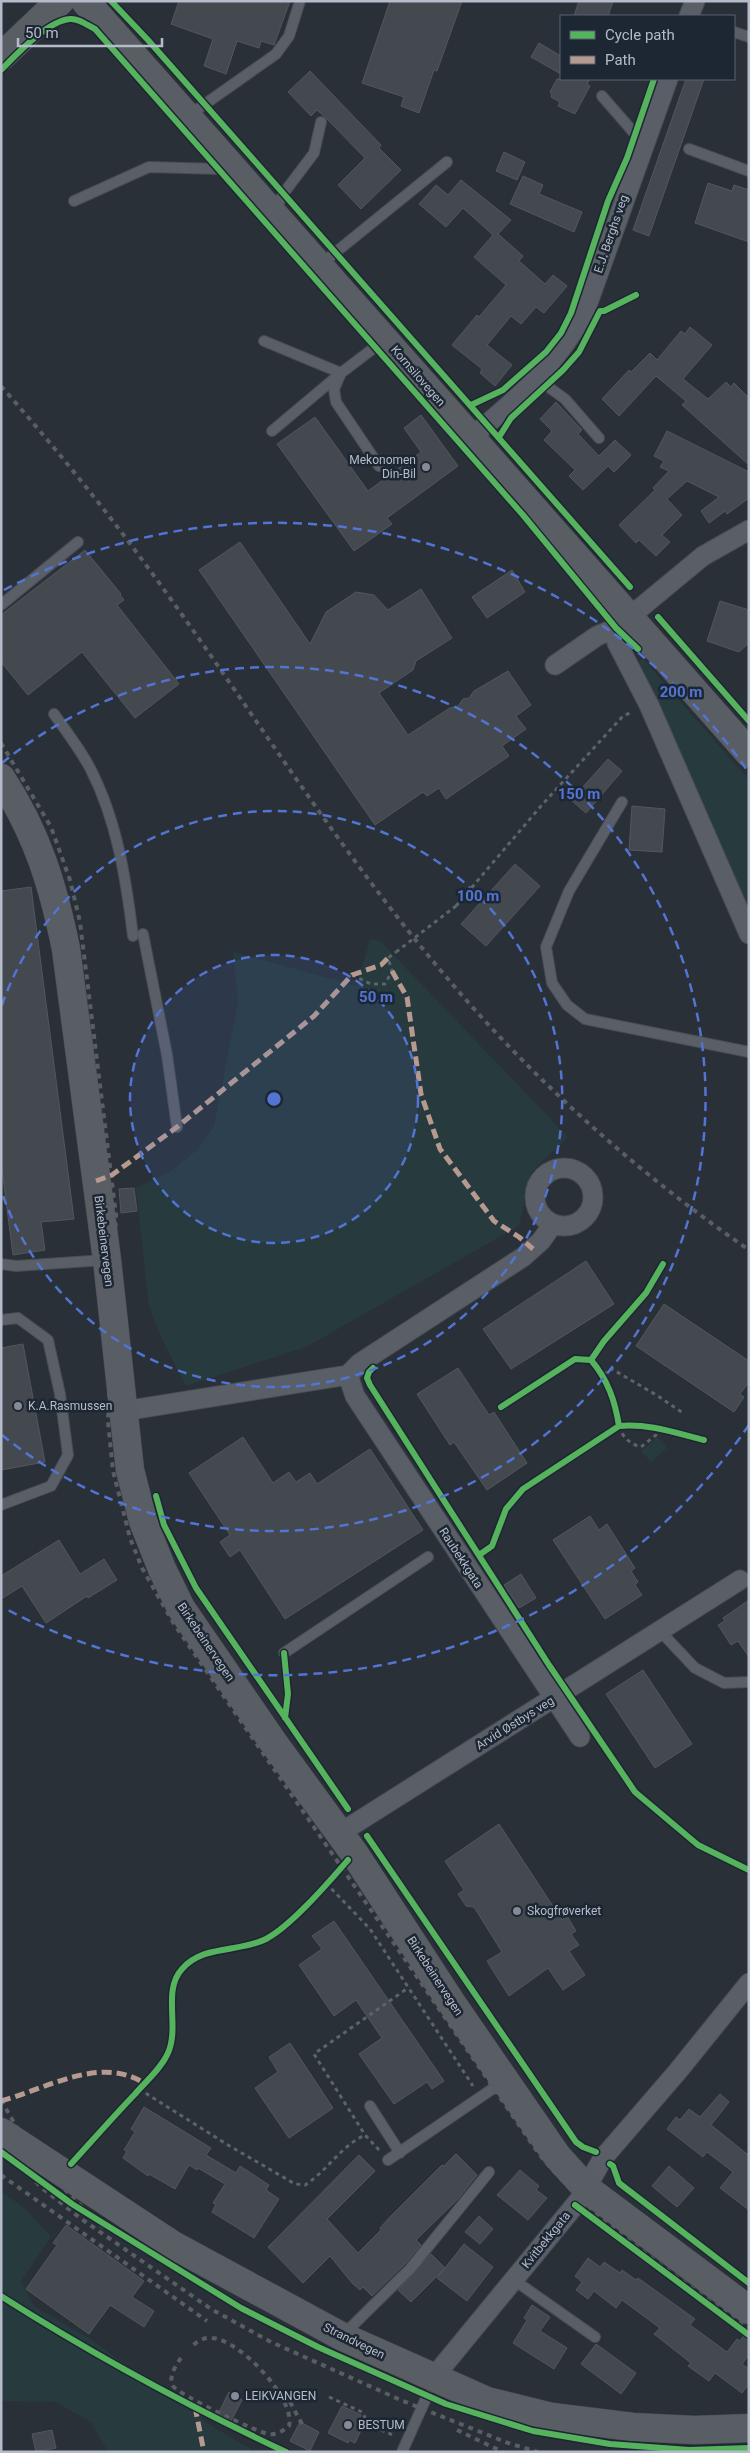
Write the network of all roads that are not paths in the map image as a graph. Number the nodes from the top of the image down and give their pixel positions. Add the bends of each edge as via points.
1 (60, 1) edge
2 (84, 1) edge
3 (300, 1) edge
4 (695, 1) edge
5 (690, 15) edge
6 (735, 32) edge
7 (749, 37) edge
8 (1, 57) edge
9 (668, 80) edge
10 (602, 96) dead end
11 (188, 116) junction
12 (321, 122) dead end
13 (645, 142) junction
14 (689, 149) dead end
15 (447, 162) dead end
16 (230, 164) junction
17 (749, 172) edge
18 (74, 201) dead end
19 (274, 213) junction
20 (320, 265) junction
21 (385, 339) junction
22 (264, 341) dead end
23 (341, 373) junction
24 (536, 378) junction
25 (272, 431) dead end
26 (471, 437) junction
27 (599, 438) dead end
28 (379, 466) dead end
29 (749, 530) edge
30 (78, 542) dead end
31 (1, 605) edge
32 (622, 622) junction
33 (555, 665) dead end
34 (54, 714) dead end
35 (749, 753) edge
36 (1, 778) edge
37 (622, 802) dead end
38 (749, 934) edge
39 (749, 1052) edge
40 (177, 1127) dead end
41 (553, 1224) dead end
42 (106, 1260) junction
43 (1, 1264) edge
44 (1, 1320) edge
45 (348, 1375) junction
46 (124, 1411) junction
47 (1, 1505) edge
48 (428, 1557) dead end
49 (740, 1580) dead end
50 (660, 1631) junction
51 (284, 1653) dead end
52 (749, 1682) edge
53 (554, 1699) junction
54 (580, 1737) dead end
55 (340, 1833) junction
56 (749, 1982) edge
57 (505, 2080) junction
58 (370, 2106) dead end
59 (1, 2132) edge
60 (400, 2153) junction
61 (388, 2160) road end
62 (489, 2172) dead end
63 (586, 2188) junction
64 (514, 2280) junction
65 (749, 2310) edge
66 (341, 2336) junction
67 (595, 2337) dead end
68 (430, 2387) junction
69 (749, 2428) edge
70 (402, 2452) edge

1 - 8 main road
2 - 11 main road, Kornsilovegen
3 - 11 lane via 289,36 276,54
4 - 5 street
6 - 7 lane
9 - 13 street, E.J. Berghs veg
10 - 13 lane
11 - 16 main road, Kornsilovegen
12 - 19 lane via 314,153 283,194
13 - 24 street, E.J. Berghs veg via 585,311 572,337
14 - 17 lane
15 - 20 lane
16 - 18 lane via 219,169 148,166
16 - 19 main road, Kornsilovegen
19 - 20 main road, Kornsilovegen
20 - 21 main road, Kornsilovegen
21 - 23 lane
21 - 26 main road, Kornsilovegen
22 - 23 lane
23 - 25 lane
23 - 28 lane via 334,389 336,402
24 - 26 street, E.J. Berghs veg
24 - 27 lane via 565,400
26 - 32 main road, Kornsilovegen
29 - 32 street via 703,556
30 - 31 lane
32 - 33 street
32 - 35 main road, Kornsilovegen
32 - 38 street via 617,643 649,705
34 - 40 lane via 90,768 116,832 167,1055
36 - 42 main road, Birkebeinervegen via 36,842 57,902 66,949
37 - 39 lane via 569,890 546,947 552,983 567,1005 586,1019
41 - 45 street via 541,1241 522,1257 360,1363
42 - 43 lane via 16,1266
42 - 46 main road, Birkebeinervegen
44 - 47 lane via 18,1318 48,1340 60,1394 68,1455 51,1486
45 - 46 street
45 - 53 street, Raubekkgata via 355,1396
46 - 55 main road, Birkebeinervegen via 136,1500 162,1569 182,1608 273,1742
48 - 51 lane
49 - 50 street, Arvid Østbys veg
50 - 52 lane via 695,1668 724,1683
50 - 53 street, Arvid Østbys veg
53 - 54 street, Raubekkgata
53 - 55 street, Arvid Østbys veg
55 - 57 main road, Birkebeinervegen
56 - 63 street, Kvitbekkgata via 603,2158
57 - 60 lane
57 - 63 main road, Birkebeinervegen via 557,2156
58 - 60 lane
59 - 66 main road, Strandvegen via 173,2245
60 - 61 lane
62 - 66 lane via 410,2269
63 - 64 street, Kvitbekkgata
63 - 65 main road, Birkebeinervegen
64 - 67 lane
64 - 68 street, Kvitbekkgata
66 - 68 main road, Strandvegen
68 - 69 main road, Strandvegen via 552,2417 633,2428
68 - 70 lane

